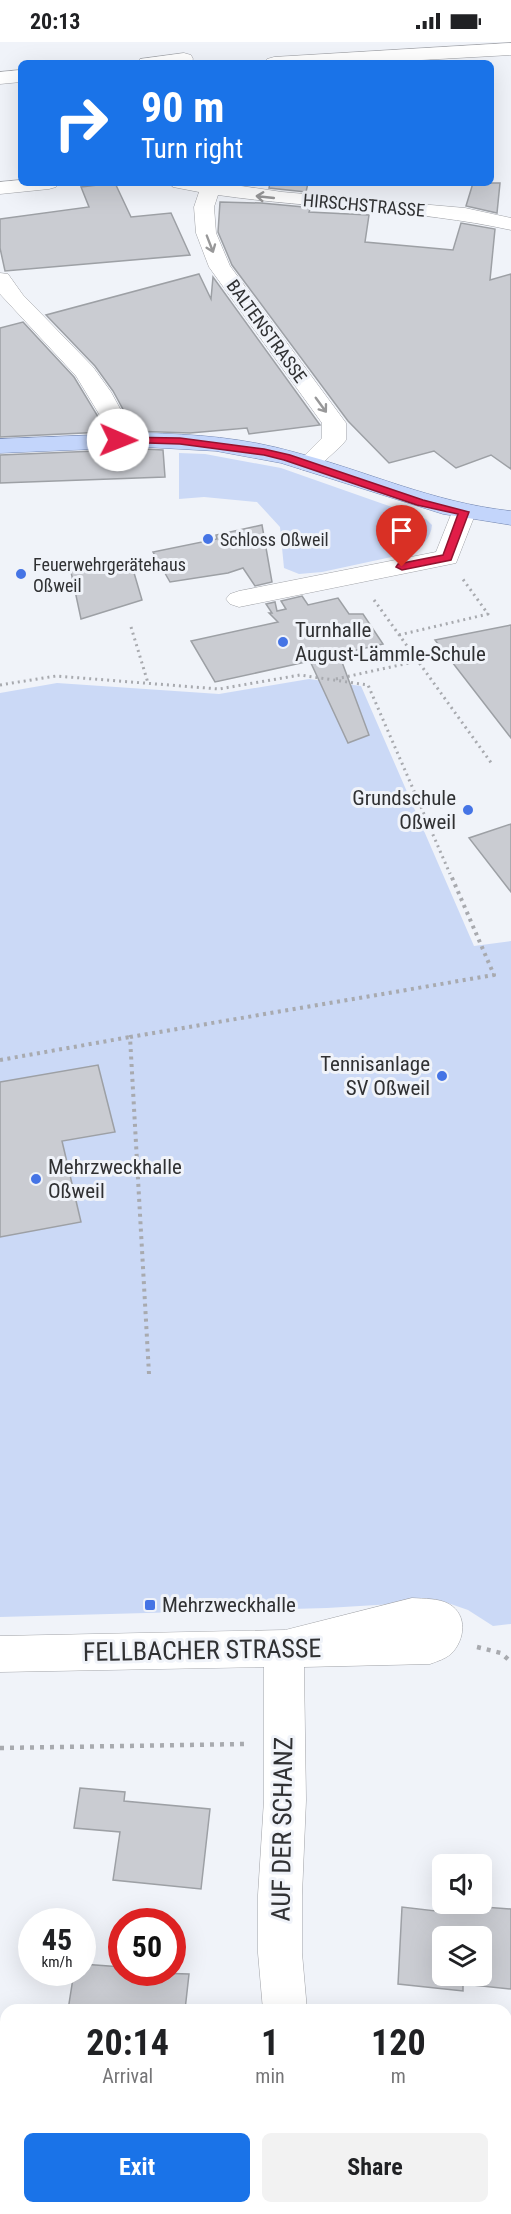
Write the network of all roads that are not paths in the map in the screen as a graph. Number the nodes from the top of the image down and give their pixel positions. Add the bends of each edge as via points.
1 (511, 49) edge
2 (183, 55) edge
3 (160, 60) edge
4 (325, 60) edge
5 (18, 76) edge
6 (0, 78) edge
7 (20, 186) edge
8 (210, 186) edge
9 (216, 186) edge
10 (0, 188) edge
11 (505, 218) edge
12 (0, 279) edge
13 (118, 440) junction
14 (0, 446) edge
15 (308, 464) junction
16 (464, 512) junction
17 (511, 518) edge
18 (239, 599) dead end
19 (404, 1646) dead end
20 (284, 1649) junction
21 (0, 1654) edge
22 (284, 2004) edge

1 - 4 street
2 - 3 street
5 - 6 street
7 - 10 street
8 -> 15 street, BALTENSTRASSE via 204,207 206,233 220,267 334,423 334,440
11 -> 9 street, HIRSCHSTRASSE via 440,202 282,198
12 - 13 street via 93,382 111,413
13 - 14 main road
13 - 15 main road via 242,448
15 - 16 main road via 420,502
16 - 17 main road
16 - 18 street via 447,558
19 - 20 street, FELLBACHER STRASSE
20 - 21 street, FELLBACHER STRASSE
20 - 22 street, AUF DER SCHANZ via 280,1953

